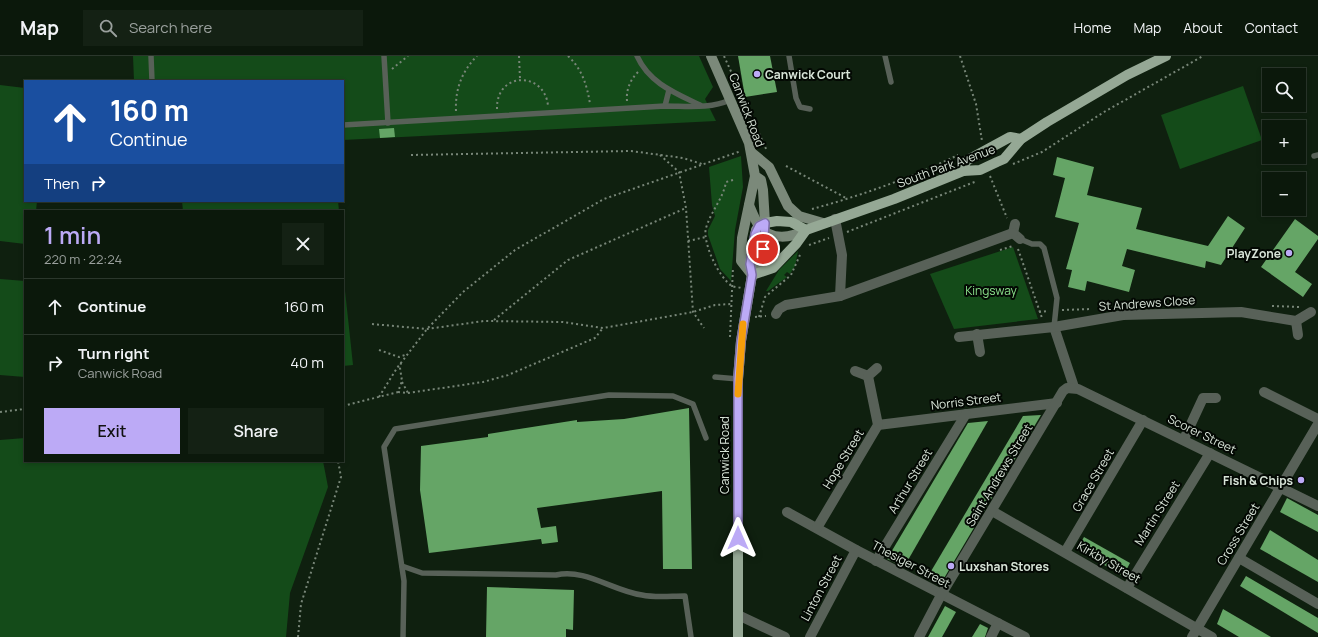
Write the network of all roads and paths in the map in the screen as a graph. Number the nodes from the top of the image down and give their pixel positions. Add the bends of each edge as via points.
1 (151, 56) edge
2 (384, 56) edge
3 (408, 56) edge
4 (477, 56) edge
5 (519, 56) edge
6 (568, 56) edge
7 (575, 56) edge
8 (638, 56) edge
9 (711, 56) edge
10 (724, 56) edge
11 (789, 56) edge
12 (885, 56) edge
13 (960, 56) edge
14 (1166, 56) edge
15 (1203, 56) edge
16 (572, 60) junction
17 (643, 68) junction
18 (520, 79) junction
19 (152, 80) edge
20 (385, 82) junction
21 (891, 82) dead end
22 (669, 90) junction
23 (730, 100) junction
24 (664, 106) junction
25 (704, 107) junction
26 (628, 109) junction
27 (810, 109) dead end
28 (591, 111) junction
29 (549, 113) junction
30 (497, 116) junction
31 (456, 118) junction
32 (388, 123) junction
33 (344, 125) edge
34 (1021, 139) junction
35 (741, 144) dead end
36 (979, 144) dead end
37 (745, 153) junction
38 (960, 154) dead end
39 (411, 155) dead end
40 (659, 155) junction
41 (769, 156) dead end
42 (703, 164) junction
43 (1010, 165) dead end
44 (786, 166) dead end
45 (963, 171) junction
46 (679, 172) junction
47 (755, 176) junction
48 (990, 176) dead end
49 (733, 180) dead end
50 (847, 198) junction
51 (749, 206) junction
52 (686, 208) junction
53 (810, 210) dead end
54 (835, 219) junction
55 (823, 223) junction
56 (763, 226) junction
57 (806, 230) junction
58 (1016, 232) joint
59 (838, 236) junction
60 (706, 237) junction
61 (688, 241) junction
62 (806, 246) dead end
63 (802, 250) dead end
64 (733, 264) dead end
65 (752, 275) junction
66 (731, 285) junction
67 (840, 296) junction
68 (731, 304) junction
69 (692, 312) junction
70 (1311, 312) dead end
71 (776, 314) dead end
72 (759, 317) dead end
73 (493, 321) junction
74 (1296, 321) junction
75 (372, 324) dead end
76 (1054, 327) junction
77 (603, 328) junction
78 (704, 328) dead end
79 (427, 330) junction
80 (977, 334) junction
81 (1298, 335) dead end
82 (959, 337) dead end
83 (730, 338) dead end
84 (379, 350) dead end
85 (980, 352) dead end
86 (407, 355) junction
87 (401, 362) junction
88 (877, 368) dead end
89 (855, 371) dead end
90 (868, 376) junction
91 (715, 377) dead end
92 (738, 379) junction
93 (402, 381) junction
94 (1074, 388) junction
95 (398, 392) junction
96 (1264, 392) dead end
97 (408, 393) junction
98 (379, 397) junction
99 (1216, 398) dead end
100 (1057, 403) junction
101 (344, 406) edge
102 (24, 409) edge
103 (0, 412) edge
104 (966, 414) junction
105 (1318, 419) edge
106 (1143, 420) junction
107 (1318, 424) edge
108 (878, 425) junction
109 (706, 438) dead end
110 (1184, 439) junction
111 (1210, 453) junction
112 (338, 462) edge
113 (1282, 487) junction
114 (1318, 506) edge
115 (992, 511) junction
116 (786, 512) dead end
117 (817, 528) junction
118 (856, 550) junction
119 (1065, 552) junction
120 (1239, 558) junction
121 (876, 561) junction
122 (402, 566) junction
123 (1127, 588) junction
124 (941, 595) junction
125 (1318, 604) edge
126 (738, 615) junction
127 (998, 623) junction
128 (1194, 632) edge
129 (298, 637) edge
130 (403, 637) edge
131 (691, 637) edge
132 (738, 637) edge
133 (785, 637) edge
134 (810, 637) edge
135 (919, 637) edge
136 (991, 637) edge
137 (1025, 637) edge
138 (1212, 637) edge

1 - 19 lane
2 - 20 lane
3 - 20 path via 391,70
4 - 31 path via 463,73 458,86 455,100
5 - 18 path
6 - 16 path
7 - 16 path
8 - 17 lane
9 - 23 main road, Canwick Road
10 - 41 path
11 - 27 lane via 796,98 800,106
12 - 21 lane
13 - 36 path via 976,104 982,138
14 - 34 main road, South Park Avenue via 1127,75
15 - 43 path via 1104,112 1042,152
16 - 28 path via 588,89
17 - 22 lane
17 - 26 path via 632,77 626,93
18 - 29 path via 539,85 546,95
18 - 30 path via 512,81 499,93
20 - 32 lane
22 - 24 lane
22 - 25 lane
23 - 25 lane
23 - 37 main road, Canwick Road
24 - 25 lane
24 - 26 lane
26 - 28 lane
28 - 29 lane
29 - 30 lane
30 - 31 lane
31 - 32 lane
32 - 33 lane
34 - 45 main road, South Park Avenue via 1004,159 980,170
34 - 45 main road via 1010,137 978,153 966,160
35 - 37 path
37 - 42 path
37 - 47 main road, Canwick Road
37 - 55 main road via 769,167 788,206 799,216
38 - 50 path
39 - 40 path via 631,151
40 - 42 path
40 - 46 path
42 - 46 path
44 - 50 path
45 - 54 main road, South Park Avenue
46 - 52 path
46 - 79 path via 604,199 515,250 463,292
47 - 51 main road, Canwick Road
47 - 56 main road, Canwick Road via 760,180 763,190
48 - 59 path
49 - 60 path via 726,182 724,192 706,228
50 - 53 path
51 - 56 main road
51 - 65 main road, Canwick Road via 742,238 741,261
52 - 61 path
52 - 73 path via 568,260
54 - 55 main road, South Park Avenue
54 - 59 street
55 - 57 main road, South Park Avenue
56 - 57 main road via 792,222
56 - 57 main road via 773,236 794,236
56 - 65 main road via 755,234 751,256
57 - 65 main road via 773,268
58 - 67 street
58 - 76 lane via 1032,244 1040,244 1044,248 1057,298
59 - 62 path
59 - 67 street via 842,255
60 - 61 path
60 - 66 path via 709,252
61 - 69 path
63 - 72 path via 791,275 765,297
64 - 66 path
65 - 92 main road, Canwick Road via 741,341
66 - 68 path
67 - 71 street via 786,305
68 - 69 path via 715,305
68 - 83 path
69 - 77 path
69 - 78 path
70 - 74 street
73 - 77 path via 563,322
73 - 79 path
74 - 76 street, St Andrews Close via 1241,312 1211,312 1123,315
74 - 81 street
75 - 79 path
76 - 80 street, St Andrews Close
76 - 94 street
77 - 97 path via 595,338 508,375 483,382
79 - 86 path
80 - 82 street, St Andrews Close
80 - 85 street
84 - 86 path via 399,357
86 - 87 path
87 - 93 path
87 - 98 path
88 - 90 street
89 - 90 street
90 - 108 street, Hope Street
91 - 92 lane
92 - 126 main road, Canwick Road
93 - 95 path
93 - 97 path
94 - 100 street, Saint Andrews Street via 1063,391
94 - 106 street, Scorer Street
95 - 97 path
95 - 98 path
96 - 105 street
98 - 101 path
99 - 110 street via 1203,398
100 - 104 street, Norris Street
100 - 115 street, Saint Andrews Street
102 - 103 path
104 - 108 street, Norris Street
104 - 121 street, Arthur Street
106 - 110 street, Scorer Street
106 - 119 street, Grace Street
107 - 113 street, Cross Street
108 - 117 street, Hope Street
109 - 122 lane via 693,404 673,396 608,395 395,429 384,447
110 - 111 street, Scorer Street
111 - 113 street, Scorer Street
111 - 123 street, Martin Street
112 - 129 path via 341,476 301,604
113 - 114 street, Scorer Street
113 - 120 street, Cross Street
115 - 119 street, Kirkby Street
115 - 124 street, Saint Andrews Street
116 - 117 street, Thesiger Street
117 - 118 street, Thesiger Street
118 - 121 street, Thesiger Street
118 - 134 street, Linton Street
119 - 123 street, Kirkby Street
120 - 125 street
120 - 128 street, Cross Street
121 - 124 street, Thesiger Street
122 - 130 lane
122 - 131 lane via 422,573 564,573 601,581 617,589 643,596 685,596
123 - 128 street, Kirkby Street
124 - 127 street, Thesiger Street
124 - 135 street, Saint Andrews Street
126 - 132 main road, Canwick Road
126 - 133 street
127 - 136 street
127 - 137 street, Thesiger Street
128 - 138 street, Kirkby Street

